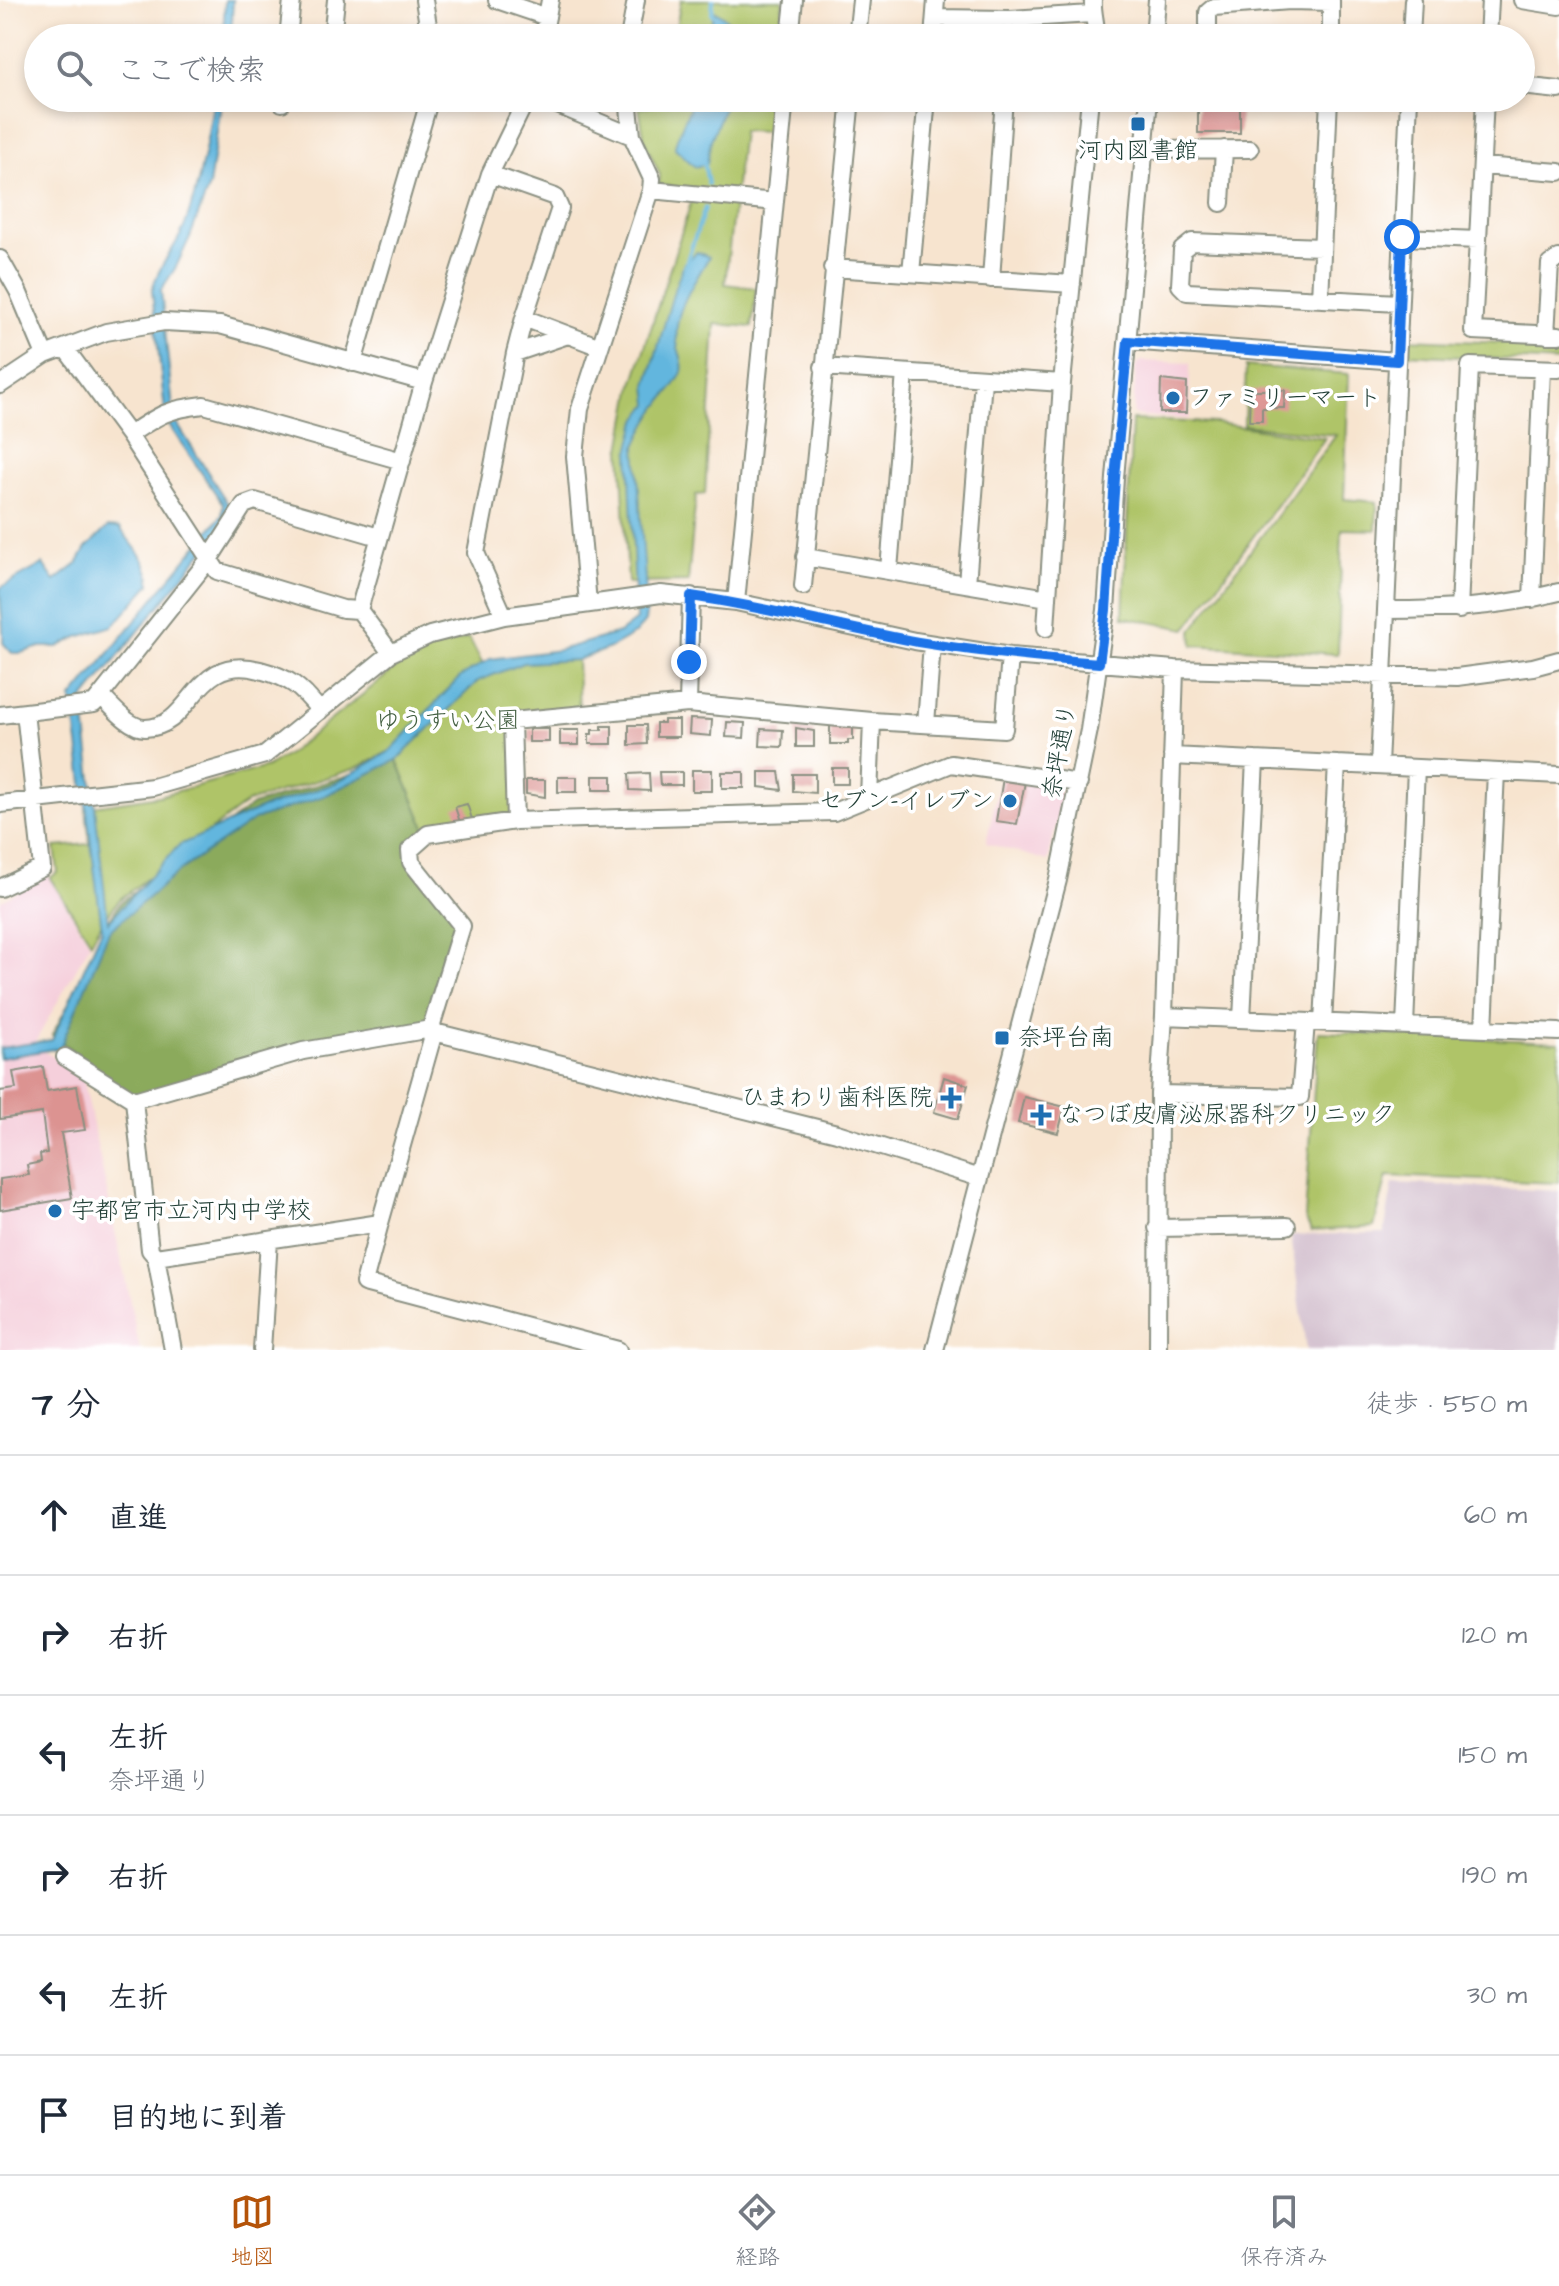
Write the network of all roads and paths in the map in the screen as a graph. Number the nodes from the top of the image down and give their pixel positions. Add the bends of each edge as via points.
1 (292, 0) edge
2 (336, 0) edge
3 (424, 0) edge
4 (497, 0) edge
5 (636, 0) edge
6 (794, 0) edge
7 (861, 0) edge
8 (936, 0) edge
9 (1157, 0) edge
10 (1413, 0) edge
11 (1490, 0) edge
12 (1522, 0) edge
13 (1331, 1) edge
14 (1559, 6) edge
15 (1092, 7) edge
16 (548, 8) edge
17 (935, 18) junction
18 (1010, 19) junction
19 (289, 24) edge
20 (333, 24) edge
21 (428, 24) edge
22 (632, 24) edge
23 (791, 24) edge
24 (858, 24) edge
25 (934, 24) edge
26 (1009, 24) edge
27 (1155, 24) edge
28 (1208, 24) edge
29 (1331, 24) edge
30 (1412, 24) edge
31 (1489, 24) edge
32 (1535, 87) edge
33 (1559, 90) edge
34 (426, 112) edge
35 (520, 112) edge
36 (575, 112) edge
37 (629, 112) edge
38 (784, 112) edge
39 (849, 112) edge
40 (926, 112) edge
41 (1003, 112) edge
42 (1089, 112) edge
43 (1148, 112) edge
44 (1328, 112) edge
45 (1408, 112) edge
46 (1484, 112) edge
47 (632, 136) junction
48 (1224, 149) junction
49 (1250, 149) dead end
50 (1144, 150) junction
51 (1482, 166) junction
52 (1559, 172) edge
53 (490, 174) junction
54 (651, 190) junction
55 (775, 202) junction
56 (1221, 203) dead end
57 (1402, 237) junction
58 (1478, 240) junction
59 (1322, 247) junction
60 (1559, 258) edge
61 (0, 259) edge
62 (832, 268) junction
63 (911, 273) junction
64 (991, 279) junction
65 (1072, 284) junction
66 (1320, 299) junction
67 (1399, 303) junction
68 (524, 318) junction
69 (568, 335) junction
70 (1552, 335) edge
71 (1128, 341) junction
72 (600, 347) junction
73 (65, 348) junction
74 (515, 353) junction
75 (45, 355) junction
76 (1397, 361) junction
77 (353, 363) junction
78 (823, 367) junction
79 (1550, 369) edge
80 (905, 373) junction
81 (983, 380) junction
82 (424, 382) junction
83 (1062, 383) junction
84 (0, 385) edge
85 (129, 435) junction
86 (402, 461) junction
87 (379, 537) junction
88 (204, 550) junction
89 (805, 557) junction
90 (889, 570) junction
91 (967, 584) junction
92 (803, 586) dead end
93 (1559, 592) edge
94 (691, 596) junction
95 (1048, 598) junction
96 (1532, 599) junction
97 (736, 602) junction
98 (588, 603) junction
99 (359, 610) junction
100 (1386, 610) junction
101 (1459, 610) junction
102 (504, 616) junction
103 (1046, 628) dead end
104 (932, 644) junction
105 (391, 653) junction
106 (1010, 656) junction
107 (1559, 660) edge
108 (1099, 663) junction
109 (1175, 669) junction
110 (1383, 676) junction
111 (101, 696) junction
112 (688, 704) junction
113 (320, 711) junction
114 (25, 712) junction
115 (0, 715) edge
116 (872, 721) junction
117 (926, 724) junction
118 (1172, 756) junction
119 (1255, 760) junction
120 (1337, 764) junction
121 (1379, 766) junction
122 (1416, 768) junction
123 (1496, 772) junction
124 (1559, 775) edge
125 (1079, 783) junction
126 (869, 797) junction
127 (34, 801) junction
128 (0, 804) edge
129 (515, 821) junction
130 (0, 888) edge
131 (1164, 1016) junction
132 (1242, 1019) junction
133 (1315, 1022) junction
134 (1405, 1026) junction
135 (1484, 1029) junction
136 (434, 1032) junction
137 (1559, 1032) edge
138 (65, 1057) dead end
139 (1159, 1094) junction
140 (134, 1100) junction
141 (980, 1178) junction
142 (380, 1223) junction
143 (1287, 1226) dead end
144 (1157, 1228) junction
145 (269, 1240) junction
146 (156, 1257) junction
147 (173, 1350) edge
148 (262, 1350) edge
149 (618, 1350) edge
150 (935, 1350) edge
151 (1158, 1350) edge

1 - 19 street
2 - 20 street
3 - 21 street
4 - 16 street
5 - 22 street
6 - 23 street
7 - 24 street
8 - 17 street
9 - 27 street
10 - 30 street
11 - 31 street
12 - 14 street
13 - 28 street via 1214,7
13 - 29 street
15 - 18 street
17 - 18 street
17 - 25 street
18 - 26 street
32 - 33 street
34 - 77 street
35 - 53 street
36 - 47 street
37 - 47 street
38 - 55 street
39 - 62 street
40 - 63 street
41 - 64 street
42 - 65 street
43 - 50 street, 奈坪通り
44 - 59 street
45 - 57 street
46 - 51 street
47 - 54 street via 652,179
48 - 49 street
48 - 50 street
48 - 56 street
50 - 71 street, 奈坪通り
51 - 52 street
51 - 58 street
53 - 68 street via 555,197 560,208
53 - 82 street
54 - 55 street
54 - 72 street
55 - 97 street
57 - 58 street
57 - 67 street
58 - 70 street via 1473,331
59 - 66 street
59 - 66 street via 1192,242 1182,250 1180,285 1187,292
60 - 70 street via 1550,264
61 - 75 street
62 - 63 street
62 - 78 street
63 - 64 street
64 - 65 street
65 - 83 street
66 - 67 street
67 - 76 street
68 - 69 street
68 - 74 street
69 - 72 street
69 - 74 street
71 - 76 street
71 - 108 street, 奈坪通り
72 - 98 street via 580,409 575,456
73 - 75 street
73 - 77 street via 106,332 159,323 220,325
73 - 85 street
74 - 102 street via 476,553
75 - 84 street
76 - 100 street
77 - 82 street
78 - 80 street
78 - 89 street
79 - 96 street
79 - 101 street via 1470,366
80 - 81 street
80 - 90 street
81 - 83 street
81 - 91 street
82 - 86 street
83 - 95 street
85 - 86 street via 169,411 204,405
85 - 88 street
86 - 87 street
87 - 88 street via 255,501 244,505
87 - 99 street
88 - 99 street via 217,571
88 - 111 street
89 - 90 street
89 - 92 street
90 - 91 street
91 - 95 street
93 - 96 street
94 - 97 street
94 - 98 street
94 - 112 street
95 - 103 street
96 - 101 street
97 - 104 street
98 - 102 street
99 - 105 street
100 - 101 street
100 - 110 street
102 - 105 street via 430,635
104 - 106 street
104 - 117 street
105 - 113 street
106 - 108 street
106 - 117 street via 1004,729
107 - 110 street via 1457,677
108 - 109 street
108 - 125 street, 奈坪通り
109 - 110 street
109 - 118 street
110 - 121 street
111 - 113 street via 134,726 158,726 211,676 228,667 250,668 302,688
111 - 114 street via 94,704
112 - 116 street
112 - 129 street via 512,721
113 - 127 street via 265,755 153,787
114 - 115 street
114 - 127 street
116 - 117 street
116 - 126 street
118 - 119 street
118 - 131 street
119 - 120 street
119 - 132 street
120 - 121 street
120 - 133 street
121 - 122 street
122 - 123 street
122 - 134 street
123 - 124 street
123 - 135 street
125 - 126 street via 951,764
125 - 141 street, 奈坪通り
126 - 129 street via 834,812
127 - 128 street
127 - 130 street via 42,868
129 - 136 street via 428,834 410,850 411,862 462,926
131 - 132 street
131 - 139 street
132 - 133 street
133 - 134 street
133 - 139 street via 1300,1097
134 - 135 street
135 - 137 street
136 - 140 street via 303,1051
136 - 141 street via 837,1133
136 - 142 street
138 - 140 street
139 - 144 street
140 - 146 street via 150,1250
141 - 150 street, 奈坪通り
142 - 145 street
142 - 149 street via 364,1283
143 - 144 street
144 - 151 street
145 - 146 street
145 - 148 street
146 - 147 street

